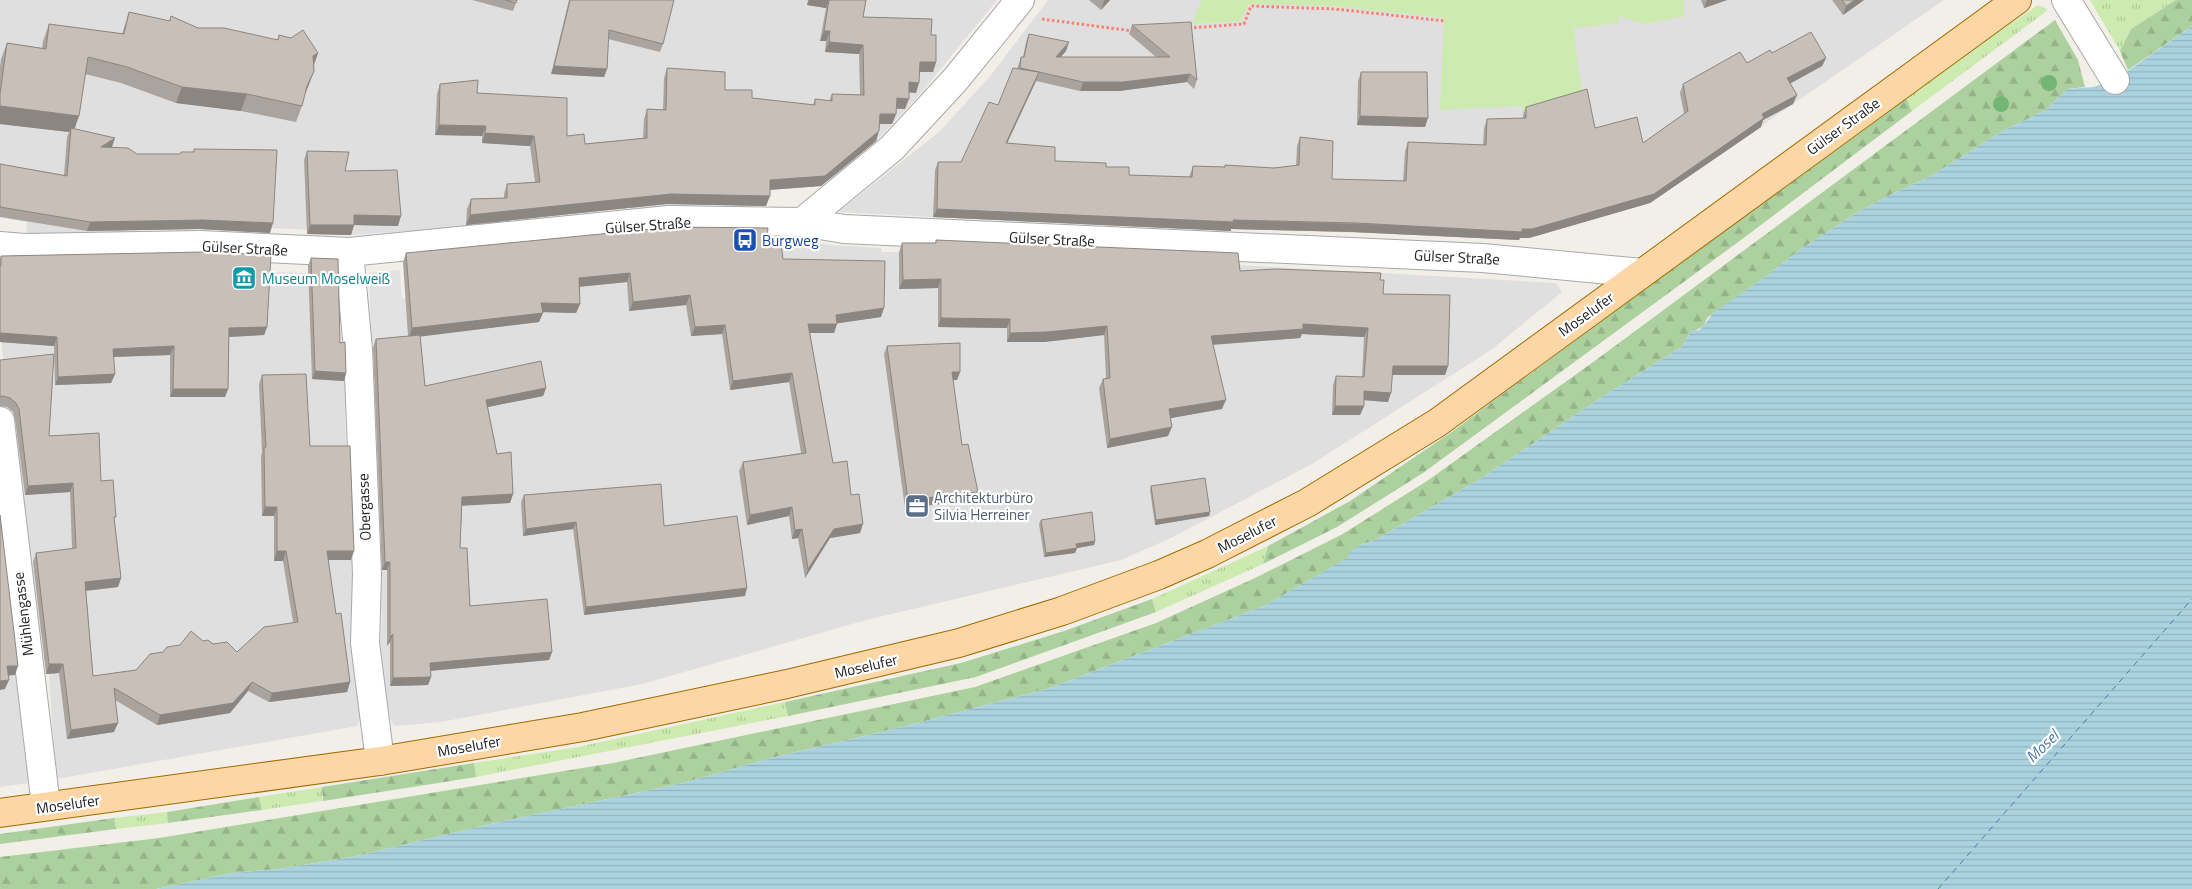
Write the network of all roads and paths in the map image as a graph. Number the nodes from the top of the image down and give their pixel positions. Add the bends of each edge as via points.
1 (2017, 0) edge
2 (2066, 0) edge
3 (1017, 3) edge
4 (1445, 21) dead end
5 (1185, 28) edge
6 (1136, 30) edge
7 (2115, 80) dead end
8 (802, 222) junction
9 (0, 246) edge
10 (349, 252) junction
11 (1642, 273) junction
12 (0, 421) edge
13 (380, 761) junction
14 (46, 806) junction
15 (0, 813) edge

1 - 11 main road, Gülser Straße
2 - 7 street
3 - 6 path via 1034,18
3 - 8 street via 954,80 892,148
4 - 5 path via 1335,9 1251,6 1244,24
8 - 10 street, Gülser Straße via 669,220
8 - 11 street, Gülser Straße via 844,229 1483,258
9 - 10 street, Gülser Straße via 200,245
10 - 13 street, Obergasse via 358,360 367,574 365,643
11 - 13 main road, Moselufer via 1437,423 1394,450 1257,529 1135,584 1014,627 895,660 583,727
12 - 14 street, Mühlengasse
13 - 14 main road, Moselufer
14 - 15 main road, Moselufer

